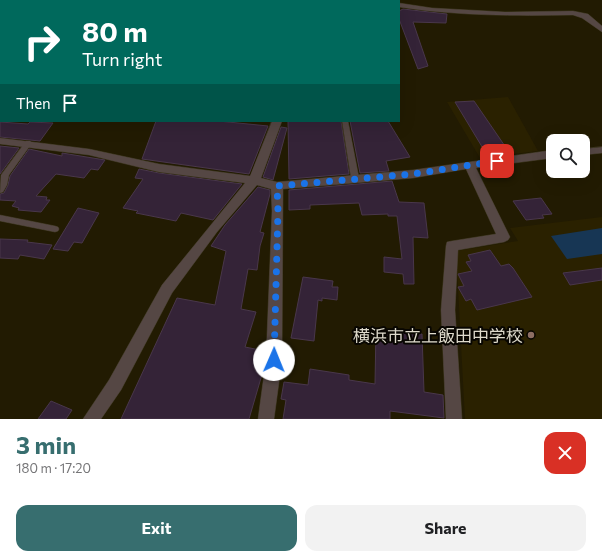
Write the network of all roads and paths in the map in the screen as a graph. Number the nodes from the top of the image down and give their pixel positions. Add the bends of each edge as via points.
1 (400, 5) edge
2 (602, 30) edge
3 (277, 122) edge
4 (345, 122) edge
5 (0, 141) edge
6 (28, 144) junction
7 (602, 150) edge
8 (590, 151) edge
9 (546, 155) edge
10 (469, 164) junction
11 (355, 178) junction
12 (254, 180) junction
13 (277, 186) junction
14 (0, 190) edge
15 (0, 218) edge
16 (55, 229) dead end
17 (91, 419) edge
18 (266, 419) edge
19 (454, 419) edge

1 - 2 street via 432,10 504,14 573,13 585,16
3 - 12 street
4 - 11 lane
5 - 6 street
6 - 12 street via 89,152 159,168
6 - 14 lane via 5,175
7 - 8 street
9 - 10 street
10 - 11 street via 413,174
10 - 19 street via 504,237 452,246 448,310
11 - 13 street
12 - 13 street
12 - 17 street via 167,289 115,385
13 - 18 street via 274,360
15 - 16 lane

